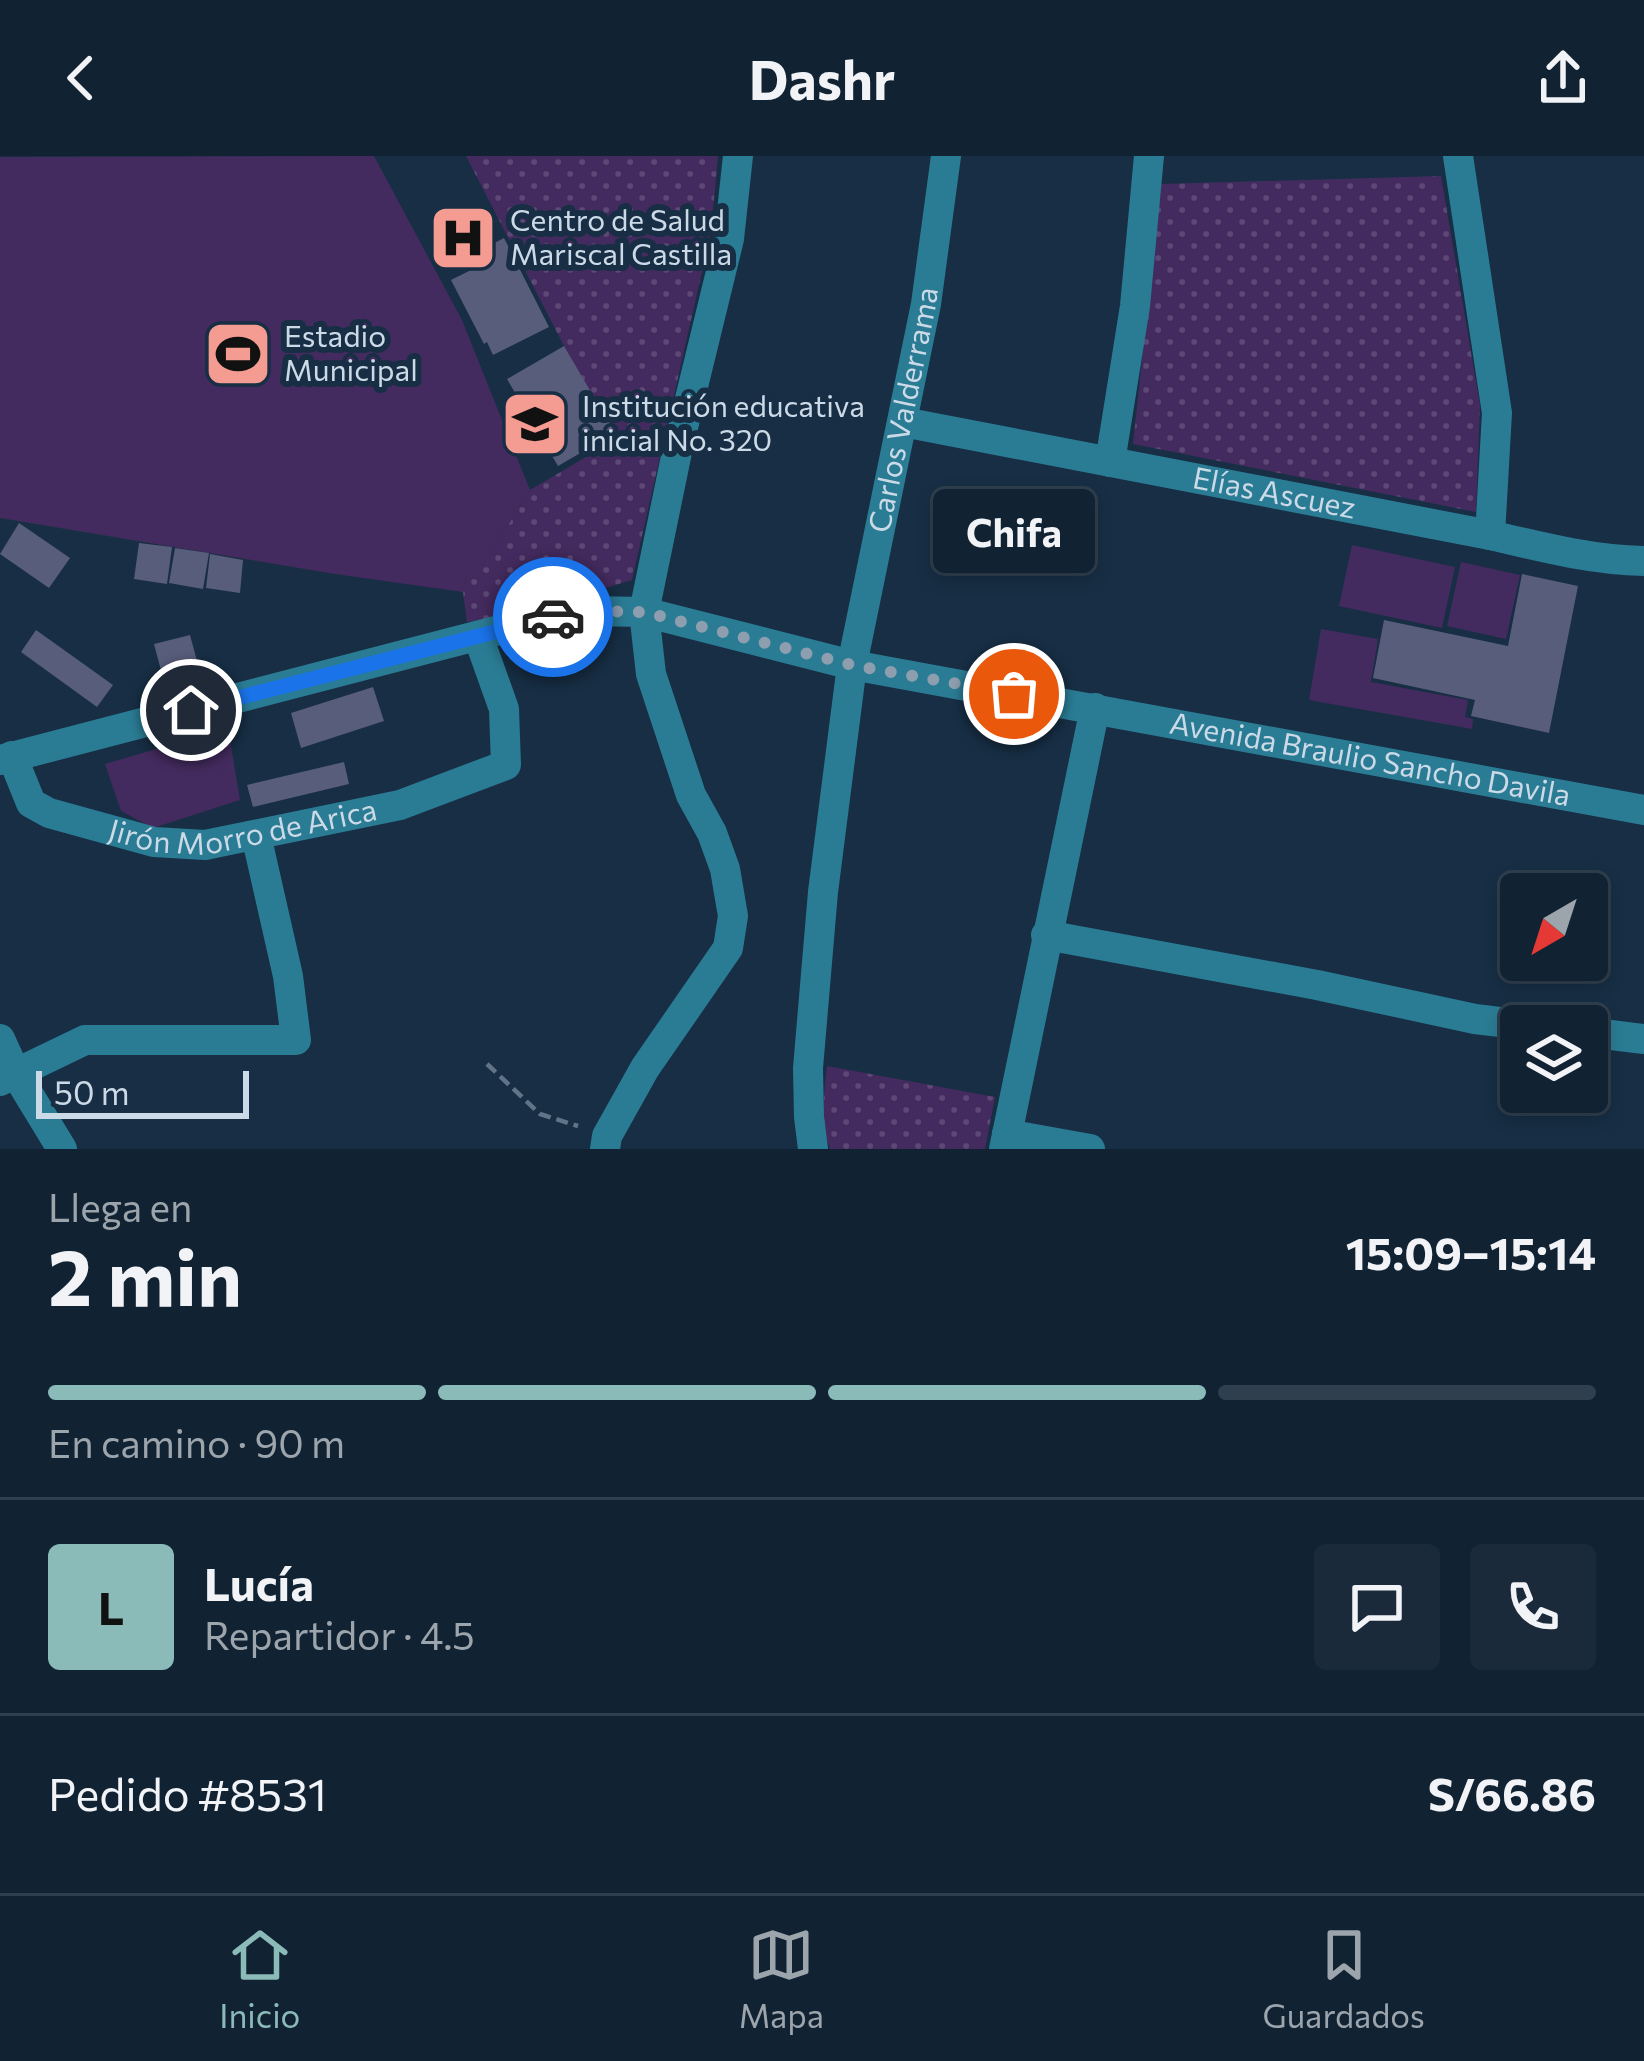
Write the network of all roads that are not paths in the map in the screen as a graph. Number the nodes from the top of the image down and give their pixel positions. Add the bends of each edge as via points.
1 (738, 156) edge
2 (946, 156) edge
3 (1149, 156) edge
4 (1458, 156) edge
5 (903, 422) junction
6 (1109, 462) junction
7 (1490, 536) junction
8 (1644, 561) edge
9 (644, 612) junction
10 (478, 636) junction
11 (852, 665) junction
12 (1095, 708) junction
13 (6, 758) edge
14 (1644, 810) edge
15 (256, 836) junction
16 (1046, 935) junction
17 (1500, 1022) edge
18 (1608, 1035) edge
19 (0, 1039) edge
20 (1644, 1039) edge
21 (8, 1076) edge
22 (606, 1142) edge
23 (1005, 1142) edge
24 (62, 1149) edge
25 (814, 1149) edge
26 (1090, 1149) edge

1 - 9 street via 729,238
2 - 5 street, Carlos Valderrama
3 - 6 street
4 - 7 street via 1497,413
5 - 6 street, Elías Ascuez
5 - 11 street, Carlos Valderrama
6 - 7 street, Elías Ascuez
7 - 8 street, Elías Ascuez
9 - 10 street, Avenida Braulio Sancho Davila via 587,611
9 - 11 street, Avenida Braulio Sancho Davila
9 - 22 street via 650,674 725,869 733,916 728,948 645,1068
10 - 13 street, Avenida Braulio Sancho Davila
10 - 15 street, Jirón Morro de Arica via 504,709 506,765 400,805
11 - 12 street, Avenida Braulio Sancho Davila
11 - 25 street, Carlos Valderrama via 808,1068
12 - 14 street, Avenida Braulio Sancho Davila
12 - 16 street
13 - 15 street, Jirón Morro de Arica via 31,803 50,813 154,842
15 - 21 street via 296,1040 85,1040
16 - 17 street
16 - 23 street
18 - 20 street
19 - 21 street
21 - 24 street
23 - 26 street

